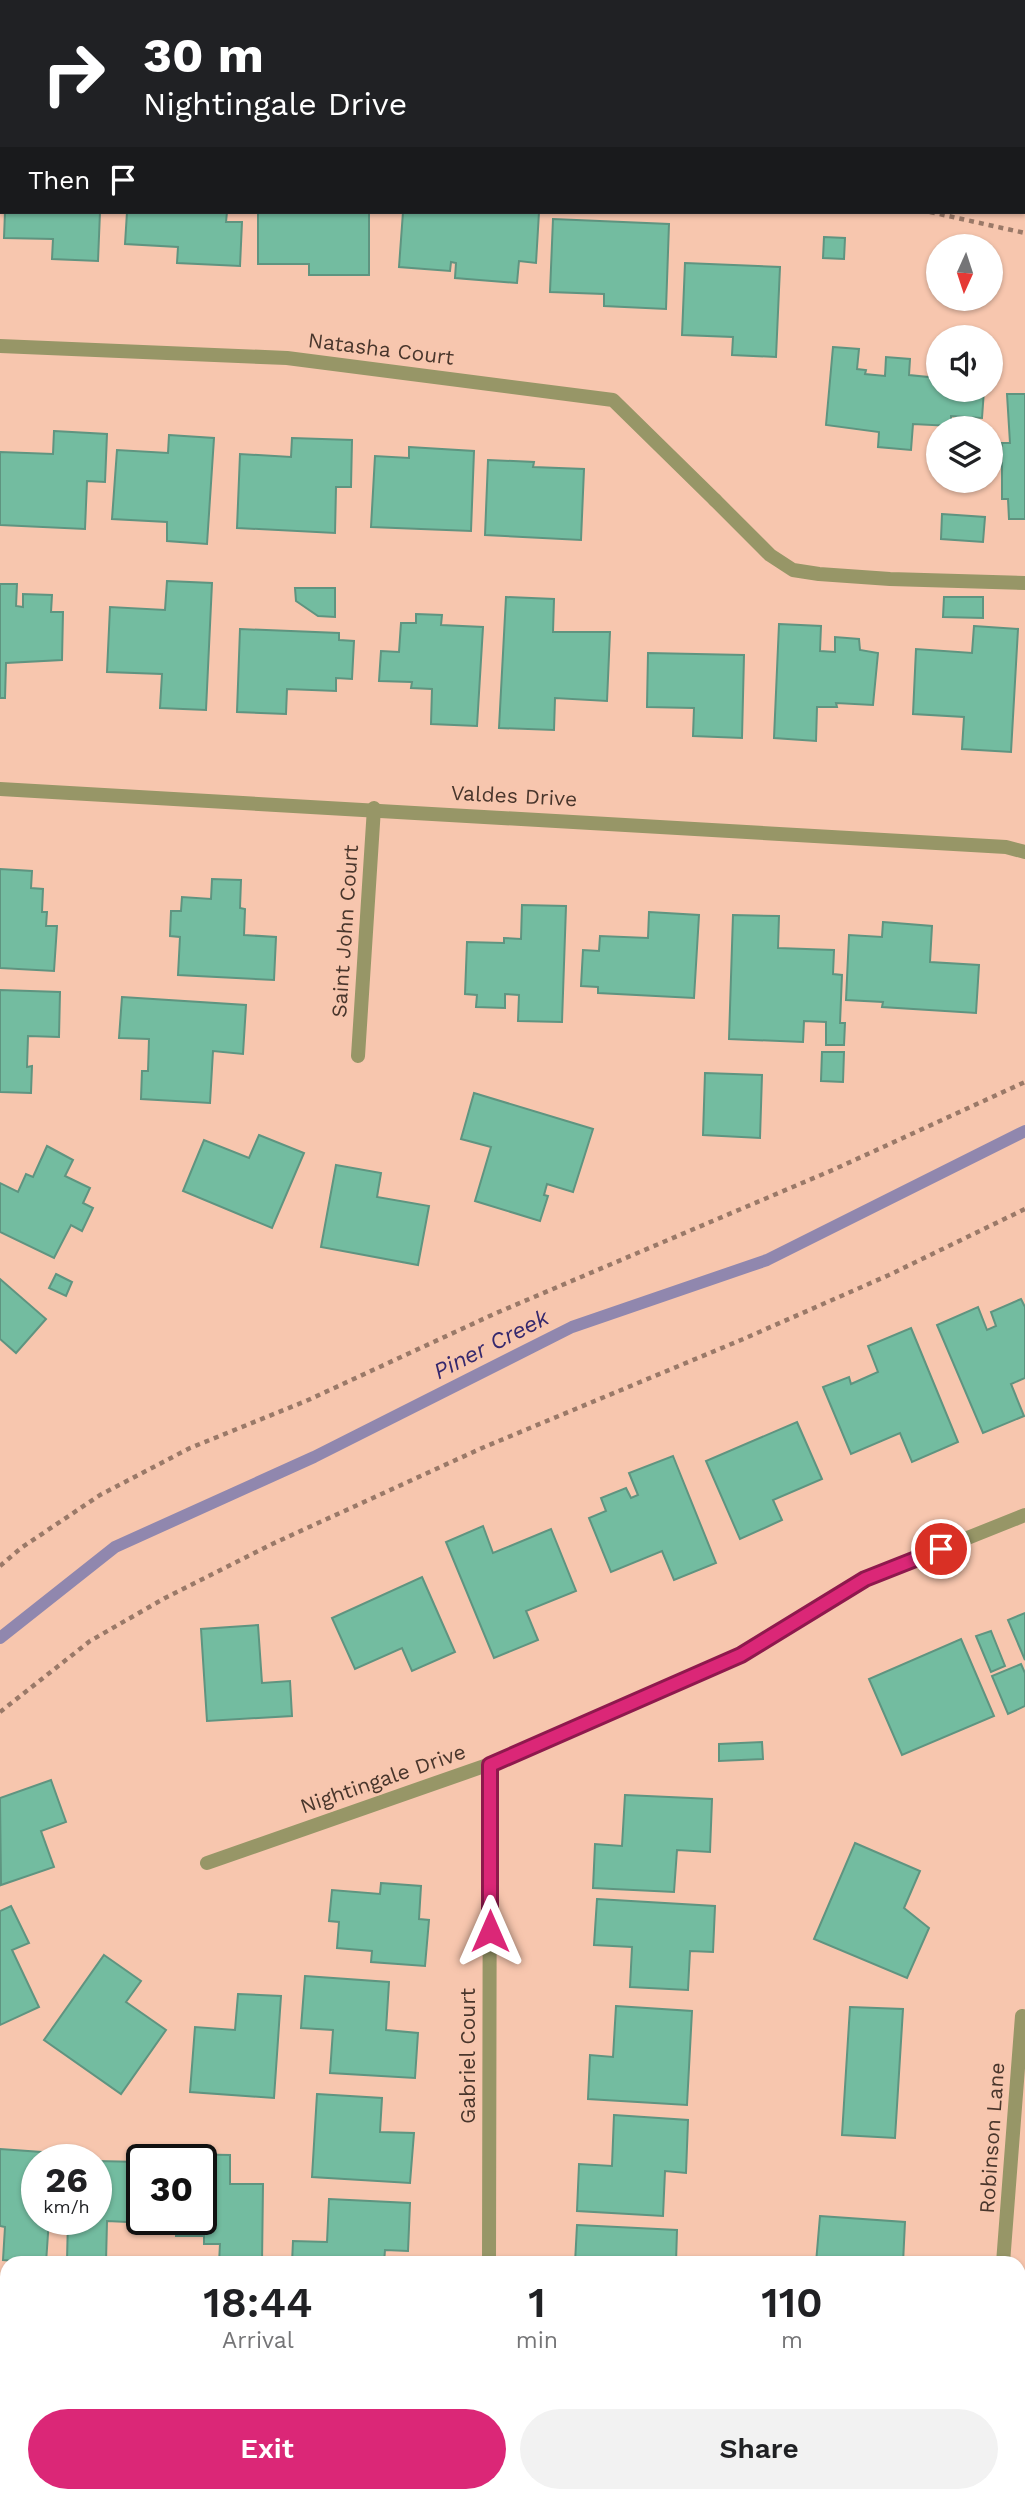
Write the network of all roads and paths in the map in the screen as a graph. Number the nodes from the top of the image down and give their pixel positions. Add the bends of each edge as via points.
1 (939, 214) edge
2 (1025, 233) edge
3 (0, 346) edge
4 (1025, 583) edge
5 (0, 789) edge
6 (374, 808) junction
7 (1025, 852) edge
8 (358, 1056) dead end
9 (1025, 1082) edge
10 (1025, 1209) edge
11 (1025, 1515) edge
12 (0, 1566) edge
13 (0, 1712) edge
14 (490, 1765) junction
15 (207, 1863) dead end
16 (1023, 2016) edge
17 (489, 2256) edge
18 (1004, 2256) edge

1 - 2 path
3 - 4 street, Natasha Court via 287,358 613,400 770,555 793,570 890,579
5 - 6 street, Valdes Drive
6 - 7 street, Valdes Drive via 1006,847
6 - 8 street, Saint John Court
9 - 12 path via 306,1401 190,1448 100,1495
10 - 13 path via 889,1275 482,1448 270,1545 90,1641
11 - 14 street, Nightingale Drive via 865,1579 741,1655
14 - 15 street, Nightingale Drive
14 - 17 street, Gabriel Court
16 - 18 street, Robinson Lane

